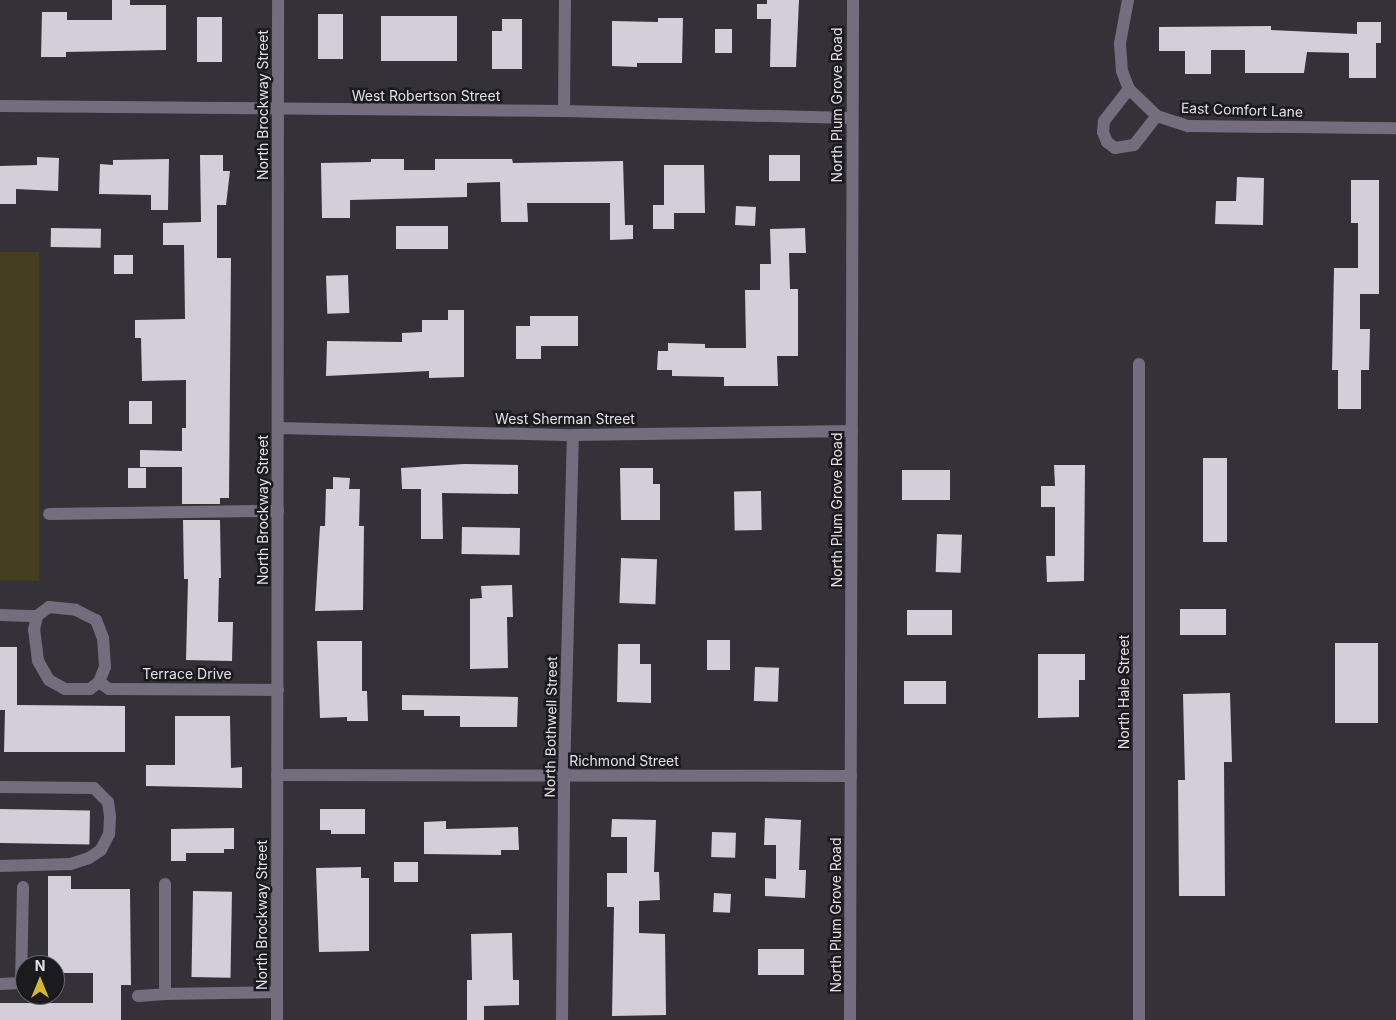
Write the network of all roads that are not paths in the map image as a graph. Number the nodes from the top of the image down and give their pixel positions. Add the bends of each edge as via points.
1 (278, 0) edge
2 (565, 0) edge
3 (853, 0) edge
4 (1128, 0) edge
5 (1129, 88) junction
6 (0, 106) edge
7 (278, 110) junction
8 (564, 111) junction
9 (1157, 116) junction
10 (852, 118) junction
11 (1396, 128) edge
12 (1138, 364) dead end
13 (278, 428) junction
14 (852, 431) junction
15 (573, 435) junction
16 (278, 511) junction
17 (49, 514) dead end
18 (0, 615) edge
19 (37, 616) junction
20 (99, 682) junction
21 (278, 690) junction
22 (277, 775) junction
23 (564, 776) junction
24 (851, 776) junction
25 (0, 787) edge
26 (0, 866) edge
27 (165, 884) dead end
28 (23, 888) dead end
29 (0, 984) edge
30 (277, 992) junction
31 (165, 994) junction
32 (138, 996) dead end
33 (277, 1020) edge
34 (562, 1020) edge
35 (850, 1020) edge
36 (1139, 1020) edge

1 - 7 street, North Brockway Street
2 - 8 street
3 - 10 street, North Plum Grove Road
4 - 5 street via 1120,43 1122,71
5 - 9 street
5 - 9 street via 1104,122 1107,142 1115,148 1134,145
6 - 7 street, West Robertson Street
7 - 8 street, West Robertson Street
7 - 13 street, North Brockway Street
8 - 10 street, West Robertson Street
9 - 11 street, East Comfort Lane via 1188,126
10 - 14 street, North Plum Grove Road
12 - 36 street, North Hale Street
13 - 15 street, West Sherman Street
13 - 16 street, North Brockway Street
14 - 15 street, West Sherman Street
14 - 24 street, North Plum Grove Road
15 - 23 street, North Bothwell Street
16 - 17 street
16 - 21 street, North Brockway Street
18 - 19 street
19 - 20 street via 34,630 38,661 49,680 65,689 90,689
19 - 20 street via 49,607 76,610 96,620 103,638 106,667
20 - 21 street, Terrace Drive via 109,689
21 - 22 street, North Brockway Street
22 - 23 street, Richmond Street
22 - 30 street, North Brockway Street
23 - 24 street, Richmond Street
23 - 34 street, North Bothwell Street
24 - 35 street, North Plum Grove Road
25 - 26 street via 94,788 102,792 108,802 110,816 109,834 100,850 89,858 70,864
27 - 31 street
28 - 29 street via 21,983
30 - 31 street
30 - 33 street, North Brockway Street
31 - 32 street

